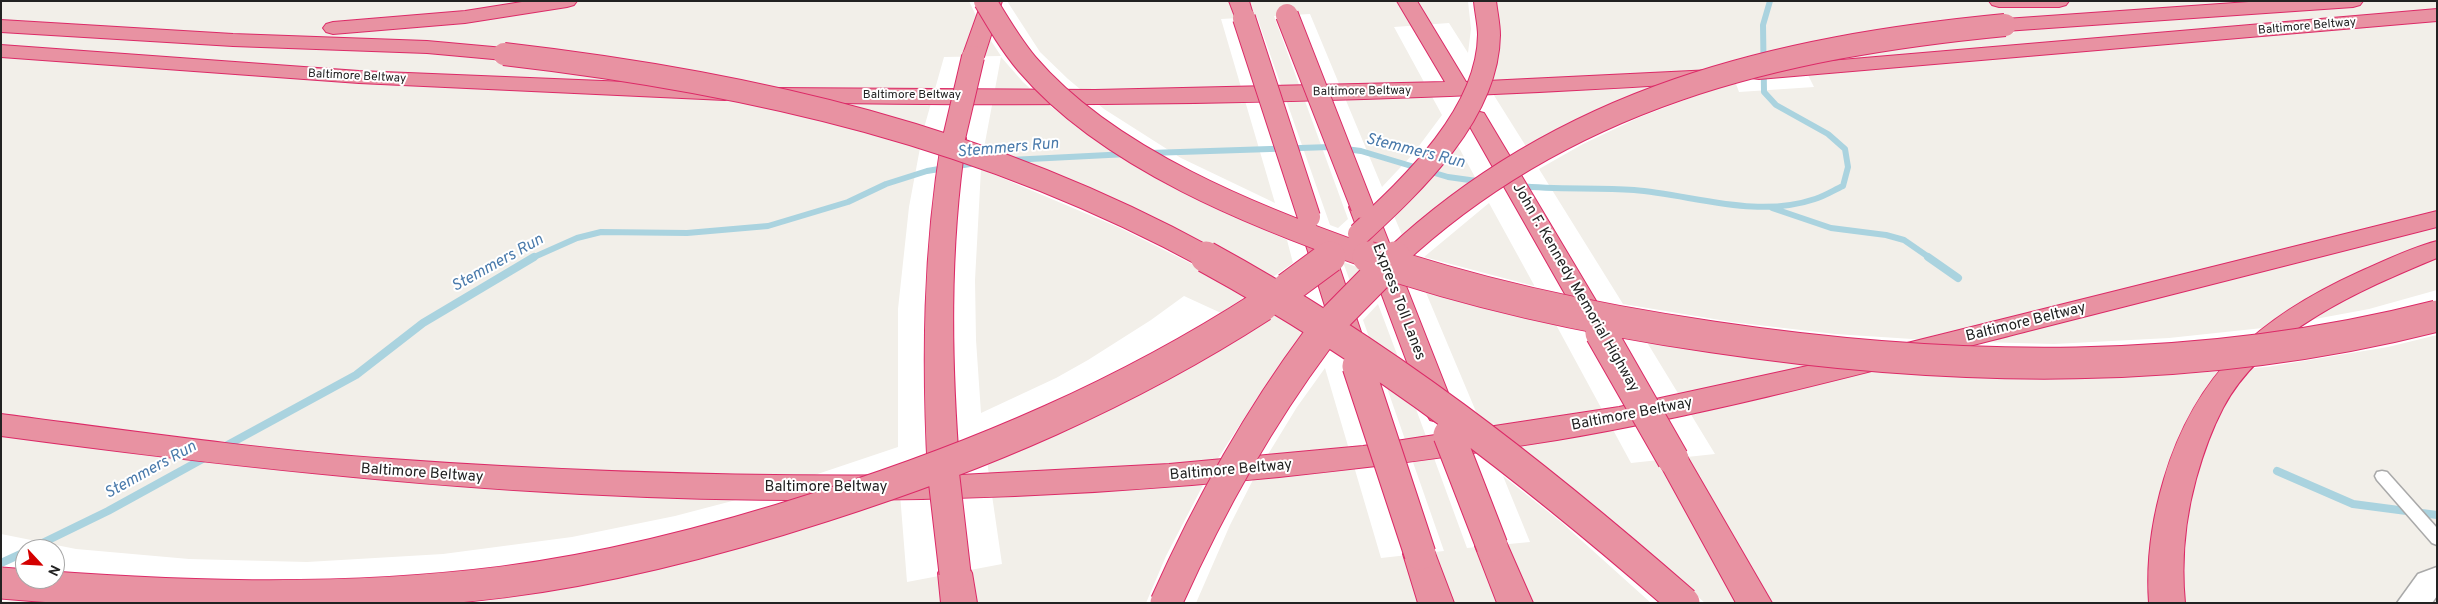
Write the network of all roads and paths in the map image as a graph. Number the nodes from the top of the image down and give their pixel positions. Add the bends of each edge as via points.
1 (567, 1) edge
2 (985, 1) edge
3 (992, 1) edge
4 (1485, 1) edge
5 (1999, 1) edge
6 (2059, 1) edge
7 (2353, 1) edge
8 (1285, 8) edge
9 (1241, 9) edge
10 (1414, 13) edge
11 (2437, 15) edge
12 (1, 26) edge
13 (102, 31) junction
14 (1, 51) edge
15 (1759, 73) dead end
16 (1734, 75) dead end
17 (2437, 219) edge
18 (2437, 249) edge
19 (2437, 316) edge
20 (1, 425) edge
21 (2382, 476) dead end
22 (2437, 539) edge
23 (2437, 579) edge
24 (1, 583) edge
25 (957, 588) edge
26 (1166, 603) edge
27 (1436, 603) edge
28 (1515, 603) edge
29 (1684, 603) edge
30 (1754, 603) edge
31 (2167, 603) edge
32 (2413, 603) edge

1 - 13 highway via 474,16 369,26
2 - 19 highway, bridge via 1014,50 1055,94 1114,138 1185,180 1257,214 1364,256 1451,283 1575,313 1805,350 1951,361 2051,364 2188,358 2273,350 2351,337
3 - 25 highway, bridge via 959,112 945,193 938,300 941,430 947,516
4 - 24 highway, bridge via 1487,53 1480,79 1464,113 1426,167 1358,234 1288,288 1167,364 1054,420 928,471 737,534 666,553 535,580 454,590 366,599 212,601 82,594
5 - 6 highway
7 - 26 highway, bridge via 2005,25 1844,44 1779,57 1693,83 1599,121 1537,152 1466,198 1418,237 1360,291 1303,358 1221,484
8 - 28 highway, Express Toll Lanes, bridge
9 - 27 highway, bridge
10 - 30 highway, John F. Kennedy Memorial Highway, bridge
11 - 15 highway, Baltimore Beltway
12 - 13 highway
13 - 29 highway, bridge via 233,40 427,47 664,74 867,119 979,155 1128,216 1262,286 1393,370 1523,466
14 - 16 highway, Baltimore Beltway via 387,79 804,96 1072,97 1400,92 1587,85
17 - 20 highway, Baltimore Beltway via 1849,368 1686,405 1486,440 1208,474 882,488 592,484 431,475 240,458
18 - 31 highway via 2392,267 2307,309 2282,326 2226,377 2198,421 2180,470 2169,526
21 - 22 lane
23 - 32 street

